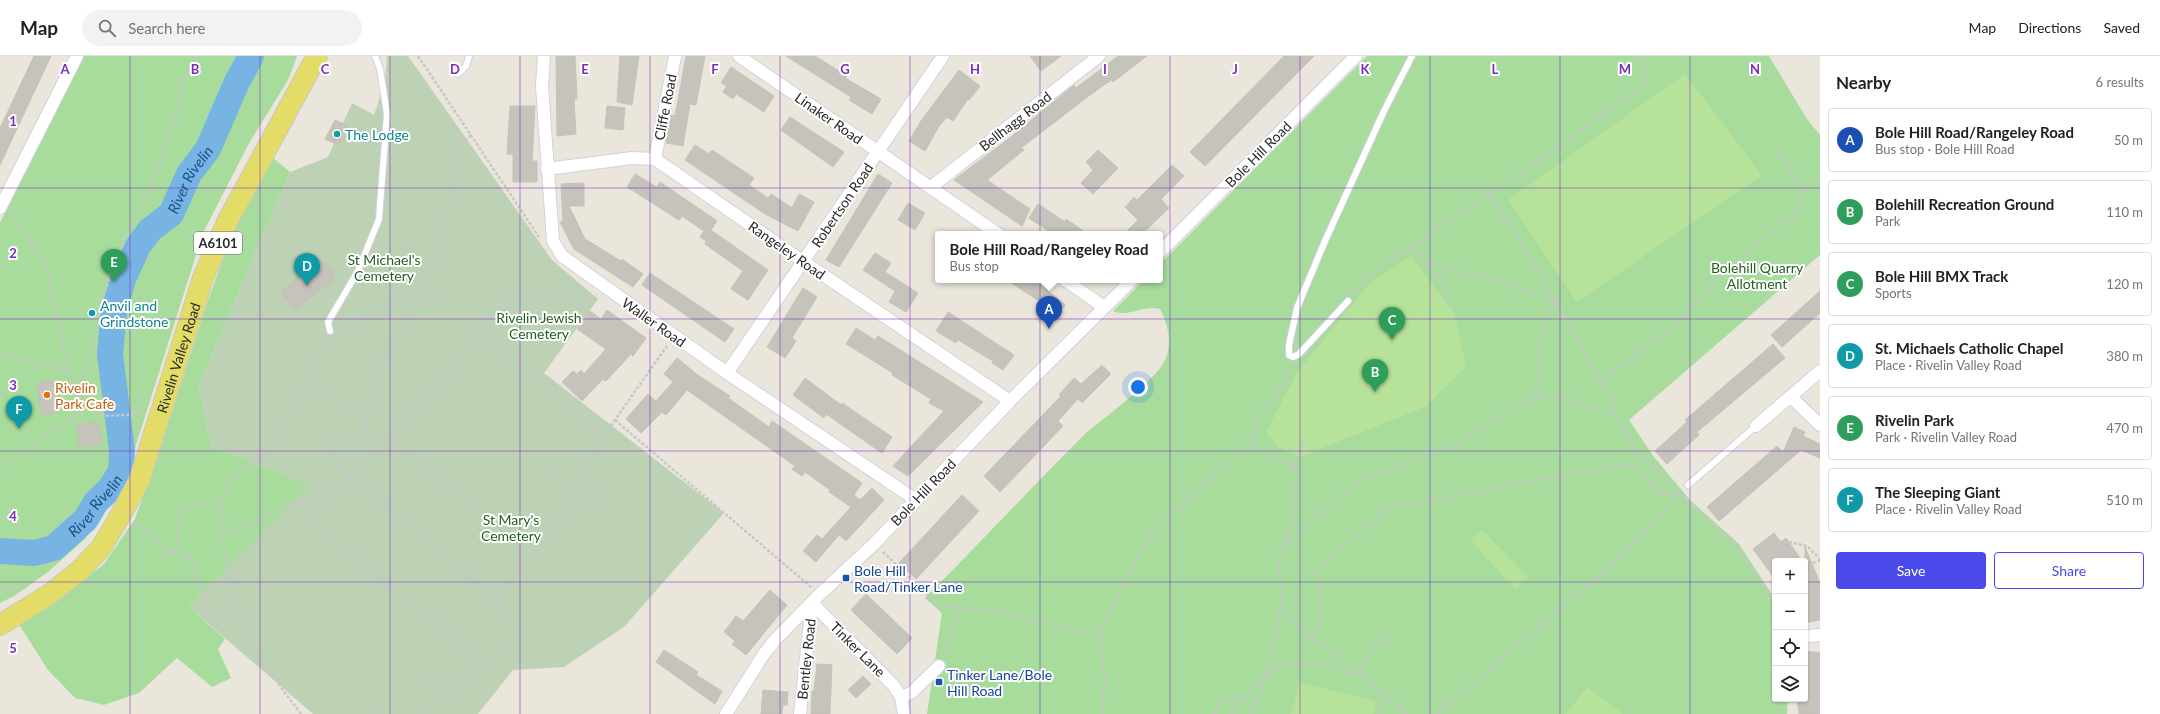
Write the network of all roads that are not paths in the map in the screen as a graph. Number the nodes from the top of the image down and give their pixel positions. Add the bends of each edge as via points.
1 (77, 56) edge
2 (317, 56) edge
3 (375, 56) edge
4 (469, 56) edge
5 (544, 56) edge
6 (675, 56) edge
7 (739, 56) edge
8 (943, 56) edge
9 (1099, 56) edge
10 (1356, 56) edge
11 (1412, 56) edge
12 (458, 74) dead end
13 (878, 152) junction
14 (655, 158) junction
15 (547, 169) junction
16 (931, 187) junction
17 (2, 204) edge
18 (994, 231) edge
19 (1163, 249) edge
20 (804, 262) junction
21 (1068, 283) edge
22 (1129, 283) edge
23 (1348, 301) road end
24 (1104, 307) junction
25 (330, 331) road end
26 (1820, 371) edge
27 (727, 373) junction
28 (1791, 397) junction
29 (1010, 401) junction
30 (1820, 425) edge
31 (1756, 426) joint
32 (1688, 485) road end
33 (916, 500) junction
34 (815, 599) junction
35 (0, 625) edge
36 (939, 666) road end
37 (901, 697) junction
38 (726, 714) edge
39 (800, 714) edge
40 (904, 714) edge

1 - 17 street
2 - 35 main road, Rivelin Valley Road / A6101 via 224,229 203,278 139,481 120,516 101,548 80,570 50,594
3 - 25 lane via 380,69 387,114 379,219 358,271 328,322
4 - 12 lane via 466,66
5 - 15 street, Waller Road via 542,86
6 - 14 street, Cliffe Road
7 - 13 street, Linaker Road
8 - 13 street, Robertson Road
9 - 16 street, Bellhagg Road
10 - 19 street, Bole Hill Road
11 - 23 lane via 1384,111 1297,308 1289,355 1293,357 1299,354
13 - 16 street, Linaker Road
13 - 20 street, Robertson Road
14 - 15 street via 632,158
14 - 20 street, Rangeley Road
15 - 27 street, Waller Road via 553,241 562,256
16 - 18 street, Linaker Road
20 - 27 street, Robertson Road
20 - 29 street, Rangeley Road
21 - 24 street
22 - 24 street, Bole Hill Road
24 - 29 street, Bole Hill Road
26 - 28 street
27 - 33 street, Waller Road
28 - 30 street
28 - 31 street
29 - 33 street, Bole Hill Road
31 - 32 lane
33 - 34 street, Bole Hill Road via 874,544
34 - 37 street, Tinker Lane
34 - 38 street, Bole Hill Road via 764,654
34 - 39 street, Bentley Road
36 - 37 street via 910,693
37 - 40 street, Tinker Lane

